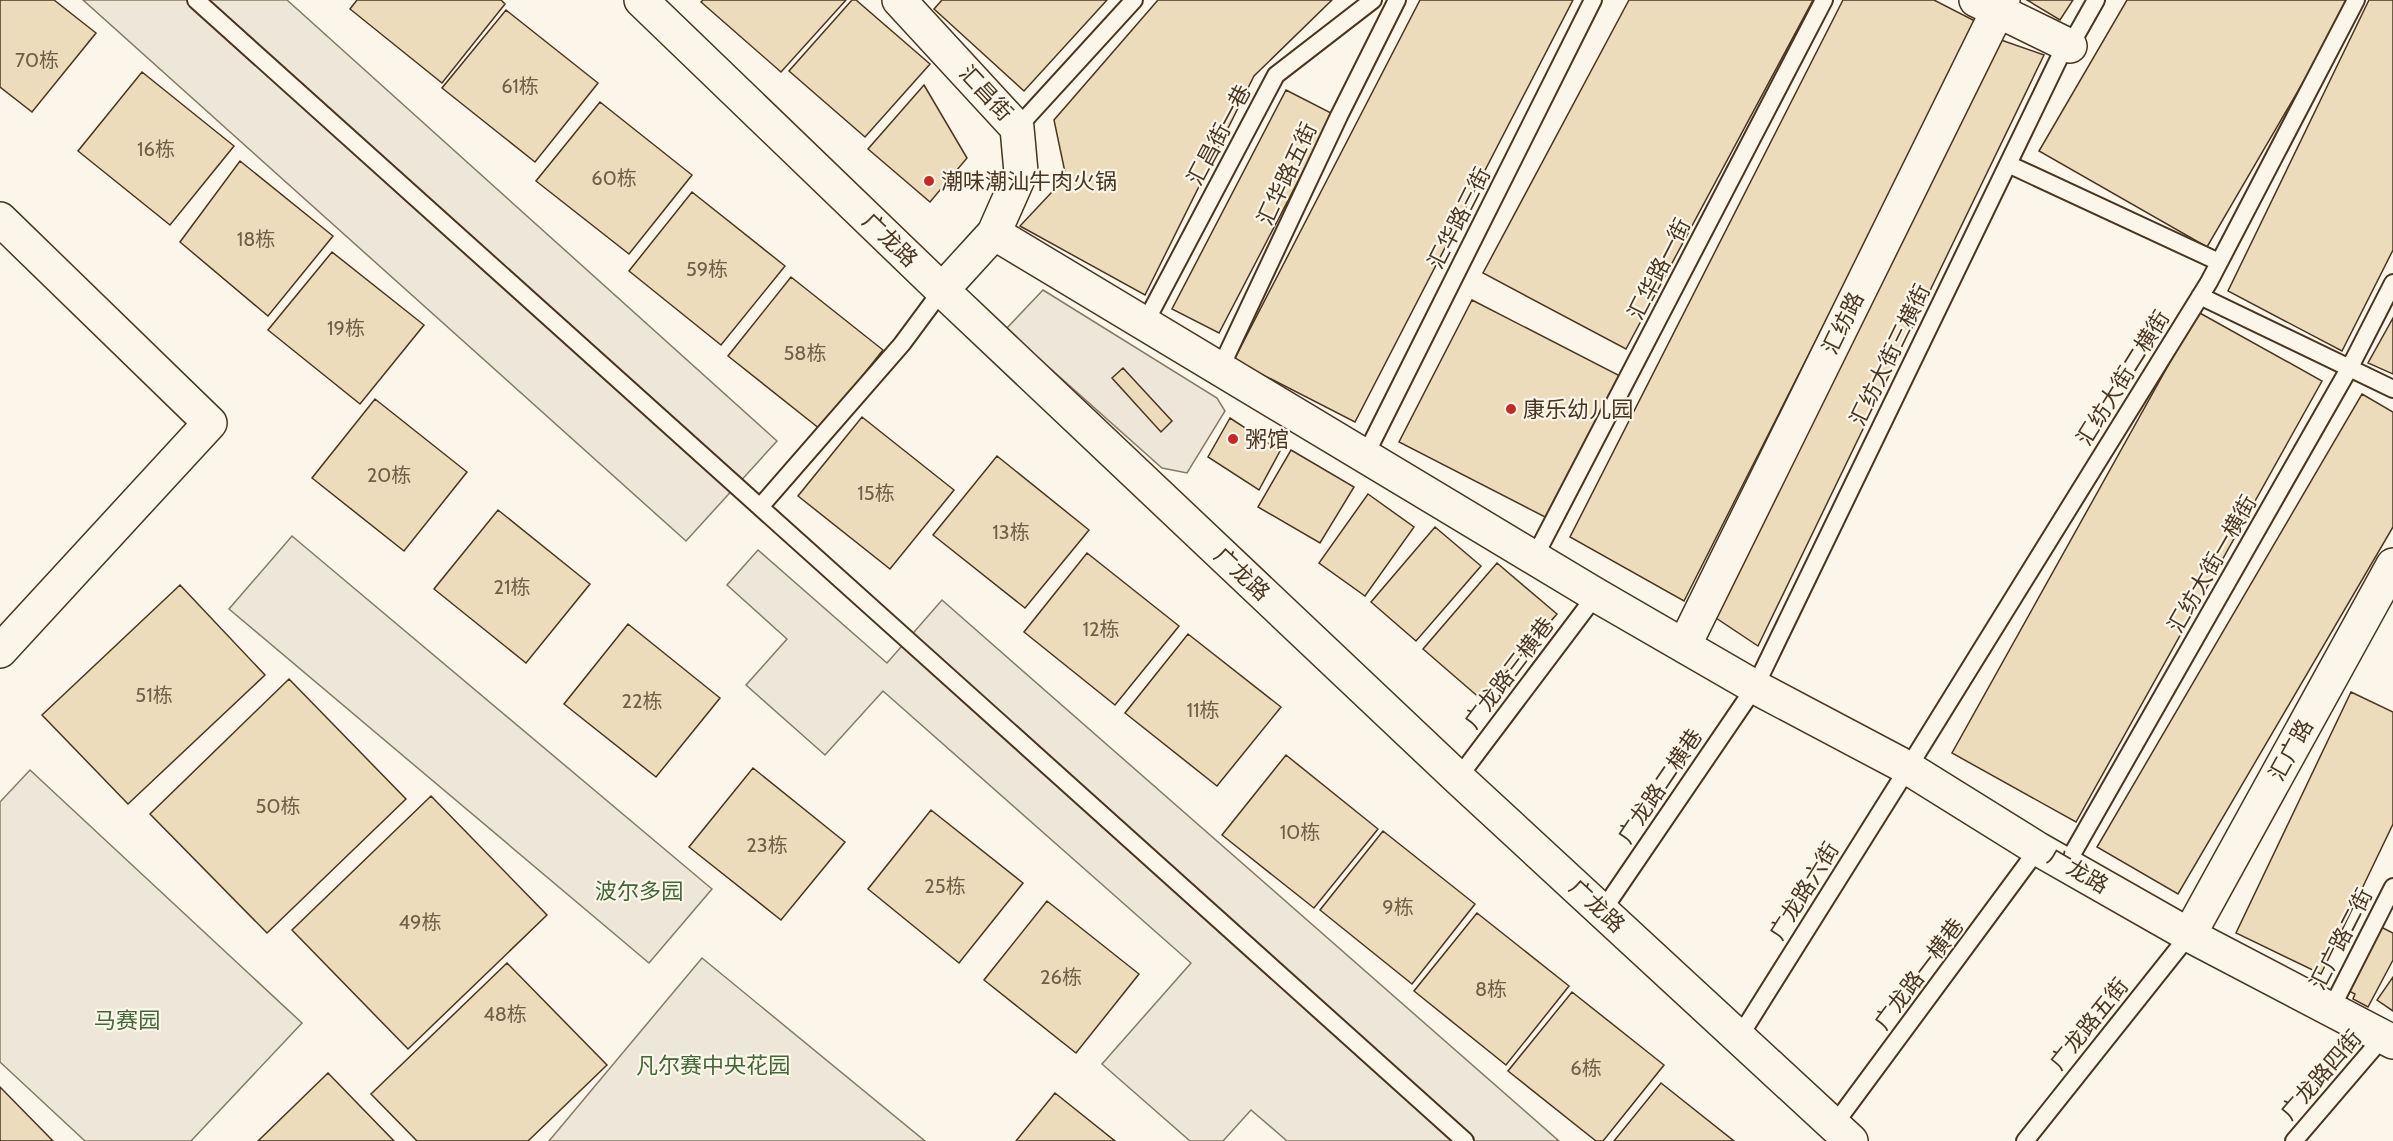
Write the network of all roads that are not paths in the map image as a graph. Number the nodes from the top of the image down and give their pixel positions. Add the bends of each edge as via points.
1 (196, 0) edge
2 (1134, 0) edge
3 (1373, 0) edge
4 (1397, 0) edge
5 (1593, 0) edge
6 (1824, 0) edge
7 (2096, 0) edge
8 (2356, 0) edge
9 (901, 1) edge
10 (1992, 4) edge
11 (658, 6) edge
12 (2068, 45) junction
13 (1017, 128) junction
14 (2008, 164) junction
15 (0, 219) edge
16 (994, 233) junction
17 (2219, 262) junction
18 (2393, 283) edge
19 (942, 290) junction
20 (2200, 296) junction
21 (1145, 323) junction
22 (2350, 367) junction
23 (1220, 369) junction
24 (2393, 389) edge
25 (1365, 456) junction
26 (760, 507) junction
27 (1534, 558) junction
28 (2393, 565) edge
29 (1596, 595) junction
30 (1684, 646) junction
31 (0, 651) edge
32 (1755, 687) junction
33 (1908, 768) junction
34 (1458, 778) junction
35 (2038, 849) junction
36 (2066, 865) junction
37 (2393, 887) edge
38 (1603, 910) junction
39 (2189, 935) junction
40 (2330, 1011) junction
41 (1738, 1039) junction
42 (2388, 1040) edge
43 (1843, 1133) edge
44 (1465, 1141) edge
45 (2025, 1141) edge
46 (2294, 1141) edge

1 - 26 lane
2 - 13 lane
3 - 21 lane, 汇昌街一巷 via 1276,75
4 - 23 lane, 汇华路五街
5 - 25 lane, 汇华路三街
6 - 27 lane, 汇华路一街
7 - 12 lane, 汇纺大街三横街
8 - 17 lane, 汇纺大街二横街
9 - 13 street, 汇昌街
10 - 12 street
10 - 30 street, 汇纺路
11 - 19 street, 广龙路
12 - 14 lane, 汇纺大街三横街
13 - 16 street, 汇昌街 via 1021,172
14 - 17 lane
14 - 32 lane, 汇纺大街三横街
15 - 31 street via 210,423
16 - 19 street, 汇昌街
16 - 21 street, 广龙路
17 - 20 lane, 汇纺大街二横街
18 - 22 lane, 汇纺大街一横街
19 - 26 lane via 902,344
19 - 34 street, 广龙路
20 - 22 lane
20 - 33 lane, 汇纺大街二横街
21 - 23 street, 广龙路
22 - 24 lane
22 - 36 lane, 汇纺大街一横街
23 - 25 street, 广龙路
25 - 27 street, 广龙路
26 - 44 lane
27 - 29 street, 广龙路
28 - 39 street, 汇广路
29 - 30 street, 广龙路
29 - 34 lane, 广龙路三横巷
30 - 32 street, 广龙路
32 - 33 street, 广龙路
32 - 38 lane, 广龙路二横巷
33 - 35 street, 广龙路
33 - 41 lane, 广龙路六街
34 - 38 street, 广龙路
35 - 36 street, 广龙路
35 - 43 lane, 广龙路一横巷
36 - 39 street, 广龙路
37 - 40 lane, 汇广路二街
38 - 41 street, 广龙路
39 - 40 street, 广龙路
39 - 45 lane, 广龙路五街
40 - 42 street, 广龙路
41 - 43 street, 广龙路
42 - 46 lane, 广龙路四街

